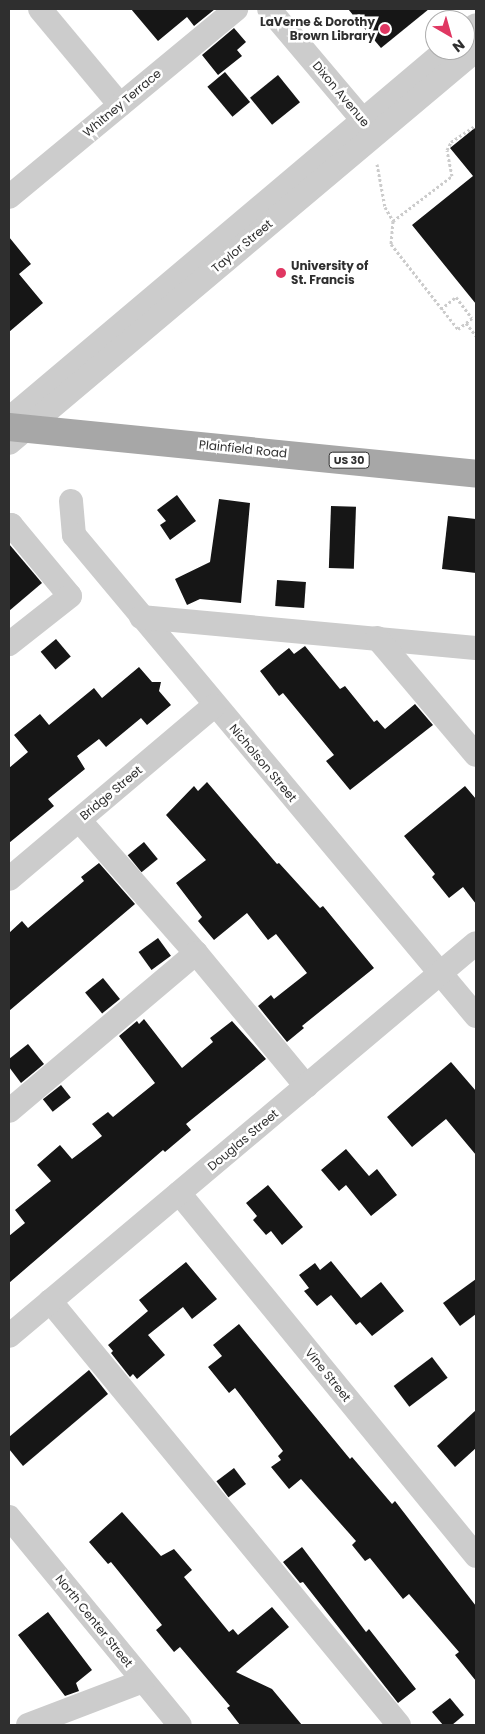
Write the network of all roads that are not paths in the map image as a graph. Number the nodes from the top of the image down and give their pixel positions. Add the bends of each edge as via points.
1 (40, 9) edge
2 (236, 9) edge
3 (268, 9) edge
4 (476, 50) edge
5 (436, 60) edge
6 (120, 105) junction
7 (369, 127) junction
8 (9, 197) edge
9 (14, 429) edge
10 (476, 474) edge
11 (71, 501) dead end
12 (9, 527) edge
13 (141, 617) junction
14 (377, 638) junction
15 (9, 644) edge
16 (476, 648) edge
17 (214, 706) junction
18 (476, 754) edge
19 (80, 820) junction
20 (9, 880) edge
21 (476, 943) edge
22 (196, 952) junction
23 (441, 973) junction
24 (476, 1016) edge
25 (306, 1086) junction
26 (9, 1111) edge
27 (179, 1193) junction
28 (50, 1301) junction
29 (9, 1336) edge
30 (9, 1517) edge
31 (476, 1556) edge
32 (143, 1681) junction
33 (28, 1725) edge
34 (180, 1725) edge
35 (400, 1725) edge

1 - 6 street
2 - 6 street, Whitney Terrace
3 - 7 street, Dixon Avenue
4 - 7 street, Taylor Street
5 - 7 street, Taylor Street
6 - 8 street, Whitney Terrace
7 - 9 street, Taylor Street
9 - 10 main road, Plainfield Road / US 30
11 - 13 street, Nicholson Street via 74,535
12 - 15 street via 11,525 70,596
13 - 14 street
13 - 17 street, Nicholson Street
14 - 16 street
14 - 18 street
17 - 19 street, Bridge Street
17 - 23 street, Nicholson Street
19 - 20 street, Bridge Street
19 - 22 street
21 - 23 street, Douglas Street
22 - 25 street
22 - 26 street
23 - 24 street, Nicholson Street
23 - 25 street, Douglas Street
25 - 27 street, Douglas Street
27 - 28 street, Douglas Street
27 - 31 street, Vine Street
28 - 29 street, Douglas Street
28 - 35 street
30 - 32 street, North Center Street
32 - 33 street
32 - 34 street, North Center Street

